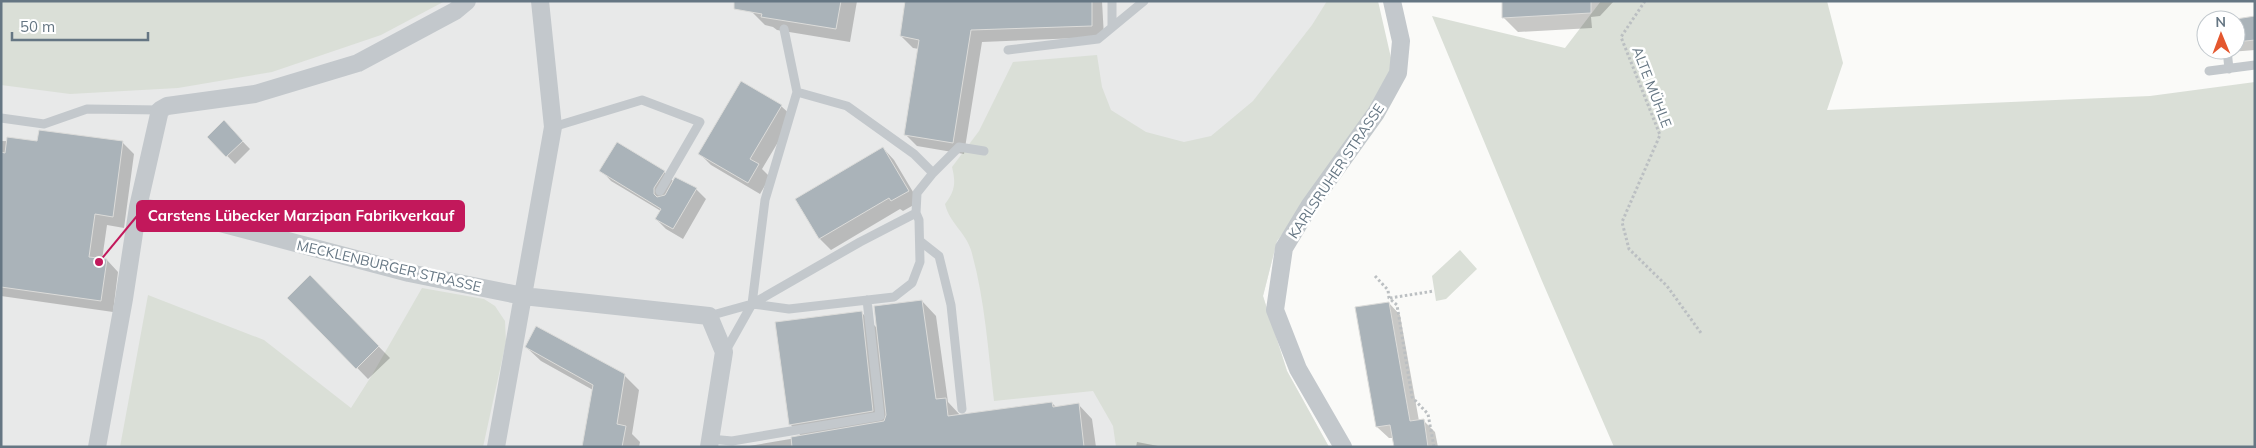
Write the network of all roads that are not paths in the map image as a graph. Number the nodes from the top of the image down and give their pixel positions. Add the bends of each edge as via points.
1 (467, 1) edge
2 (540, 1) edge
3 (1112, 1) edge
4 (1144, 1) edge
5 (1392, 1) edge
6 (1112, 26) junction
7 (784, 29) dead end
8 (1008, 50) dead end
9 (2228, 60) edge
10 (2255, 65) edge
11 (2229, 69) junction
12 (2210, 71) dead end
13 (797, 92) junction
14 (160, 110) junction
15 (1, 118) edge
16 (553, 127) junction
17 (984, 152) dead end
18 (933, 173) junction
19 (660, 191) dead end
20 (138, 207) junction
21 (916, 213) junction
22 (920, 241) junction
23 (523, 296) junction
24 (867, 300) junction
25 (752, 304) junction
26 (709, 316) junction
27 (724, 352) junction
28 (962, 409) dead end
29 (709, 443) edge
30 (97, 447) edge
31 (496, 447) edge
32 (1343, 447) edge

1 - 14 street via 455,11 358,63 255,94 167,106
2 - 16 street
3 - 6 lane
4 - 6 lane
5 - 32 street, KARLSRUHER STRASSE via 1401,41 1398,73 1376,114 1310,205 1284,248 1275,310 1298,369
6 - 8 lane via 1098,39
7 - 13 lane
9 - 11 lane
10 - 11 lane
11 - 12 lane
13 - 18 lane via 847,106 914,154
13 - 25 lane via 765,200
14 - 15 lane via 87,109 44,124
14 - 20 street
16 - 19 lane via 642,100 700,122
16 - 23 street
17 - 18 lane via 959,147
18 - 21 lane via 917,194
20 - 23 street, MECKLENBURGER STRASSE via 186,214 409,273
20 - 30 street
21 - 22 lane
21 - 25 lane
22 - 24 lane via 920,262 912,283 894,297
22 - 28 lane via 939,256 951,305
23 - 26 street, MECKLENBURGER STRASSE
23 - 31 street
24 - 25 lane via 789,309
24 - 29 lane via 880,416
25 - 26 lane
25 - 27 lane
26 - 27 street
27 - 29 street

